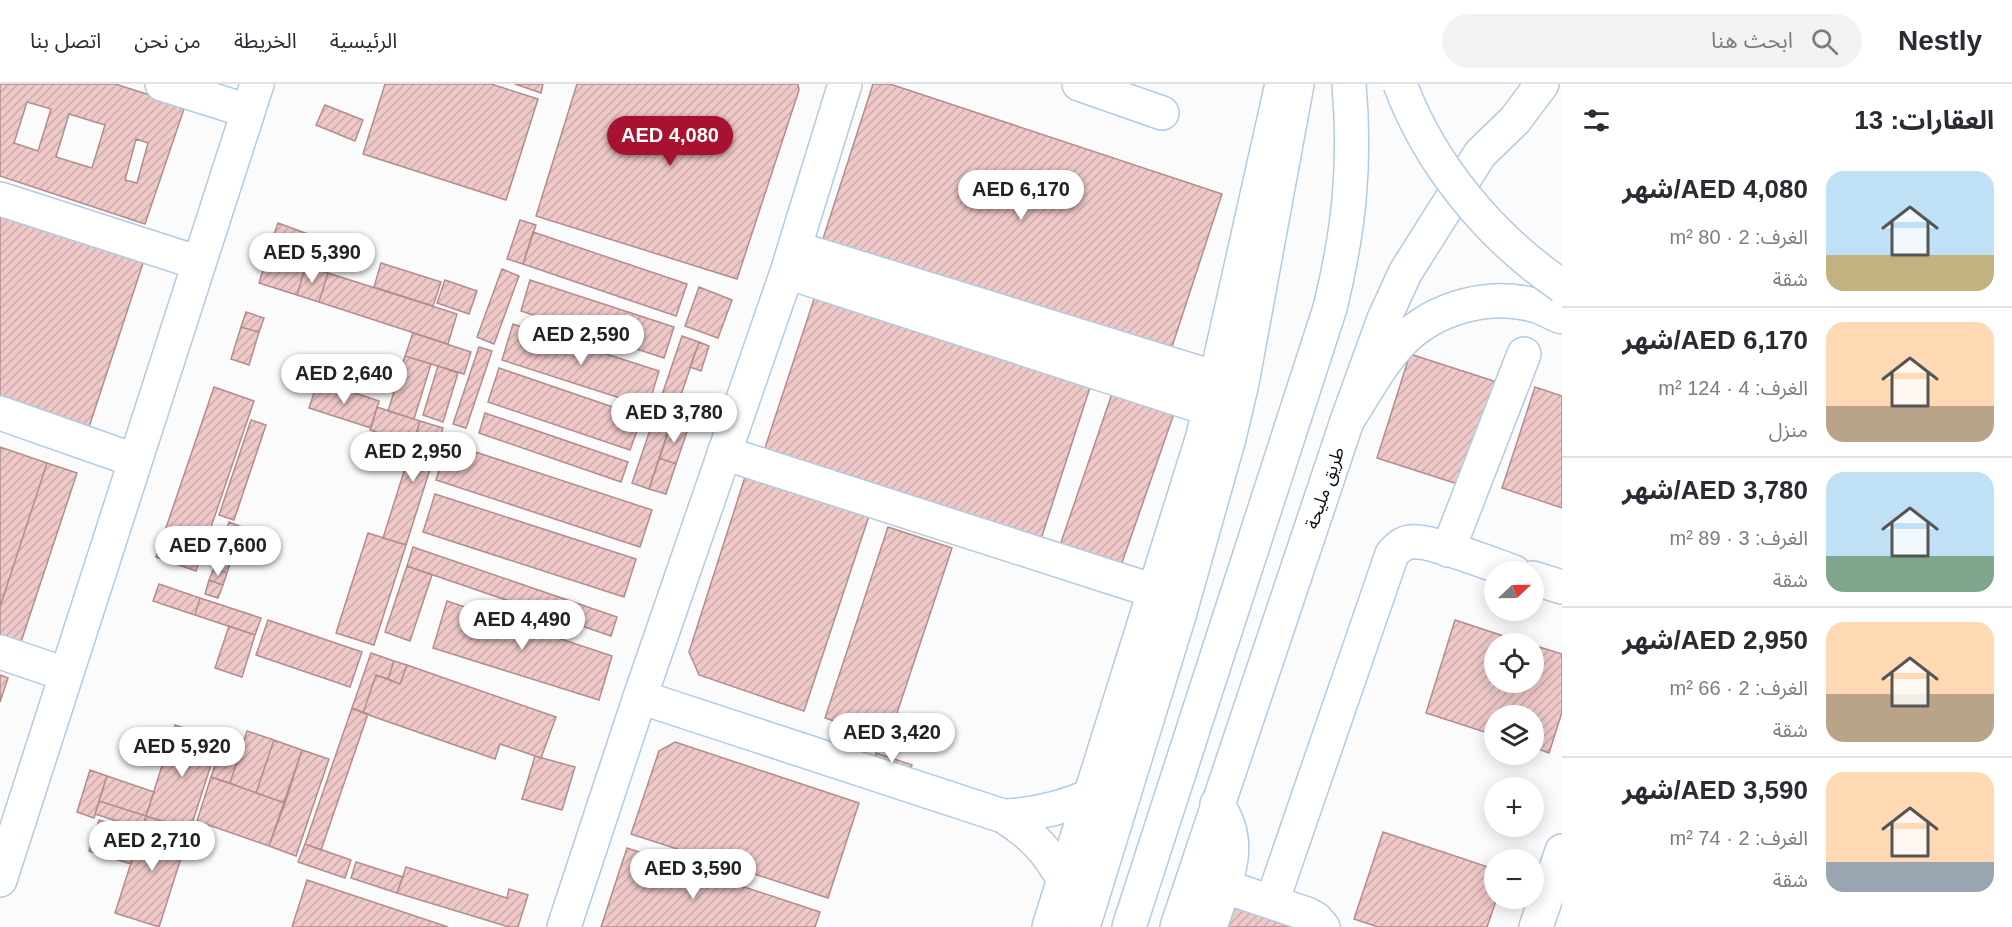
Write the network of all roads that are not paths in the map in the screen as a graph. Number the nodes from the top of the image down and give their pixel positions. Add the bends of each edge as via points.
1 (162, 84) edge
2 (845, 84) edge
3 (1079, 84) edge
4 (1282, 84) edge
5 (1297, 84) edge
6 (1349, 84) edge
7 (1400, 84) edge
8 (1519, 84) edge
9 (1542, 84) edge
10 (253, 98) edge
11 (1162, 113) dead end
12 (1480, 154) junction
13 (0, 199) edge
14 (791, 260) junction
15 (199, 263) junction
16 (1562, 286) edge
17 (1562, 317) edge
18 (1524, 354) dead end
19 (1213, 393) junction
20 (0, 413) edge
21 (1347, 421) junction
22 (0, 434) edge
23 (724, 453) junction
24 (132, 468) junction
25 (1448, 550) junction
26 (1484, 562) edge
27 (1544, 581) edge
28 (1562, 587) edge
29 (1154, 591) junction
30 (0, 652) edge
31 (0, 666) edge
32 (64, 680) junction
33 (639, 697) junction
34 (1092, 795) junction
35 (1217, 804) junction
36 (1003, 816) junction
37 (1559, 869) edge
38 (0, 878) edge
39 (1064, 881) junction
40 (1223, 886) junction
41 (1272, 902) junction
42 (564, 927) edge
43 (1049, 927) edge
44 (1083, 927) edge
45 (1129, 927) edge
46 (1177, 927) edge
47 (1210, 927) edge
48 (1323, 927) edge
49 (1536, 927) edge

1 - 10 main road
2 - 14 main road
3 - 11 main road
4 - 19 main road
5 - 44 main road via 1229,438
6 - 45 main road via 1352,141 1348,220 1330,308
7 - 16 main road, bridge via 1452,180 1476,210 1512,248
8 - 12 main road
9 - 12 main road, طريق مليحة via 1515,120
10 - 15 main road
12 - 21 main road, طريق مليحة via 1405,273
13 - 15 main road
14 - 19 main road
14 - 23 main road
15 - 24 main road
17 - 21 main road via 1536,306 1508,301 1479,302 1450,310 1424,323 1402,341
18 - 25 main road
19 - 29 main road via 1195,464
20 - 24 main road
21 - 35 main road, طريق مليحة
22 - 24 main road
23 - 29 main road
23 - 33 main road
24 - 32 main road
25 - 26 main road
25 - 41 main road via 1413,541 1397,547 1392,554
27 - 28 main road
29 - 34 main road
30 - 32 main road
31 - 32 main road
32 - 38 main road
33 - 36 main road
33 - 42 main road
34 - 36 main road via 1049,811
34 - 39 main road
35 - 40 main road via 1226,815 1234,843
35 - 46 main road, طريق مليحة
36 - 39 main road via 1040,843
37 - 49 main road
39 - 43 main road
40 - 41 main road
40 - 47 main road
41 - 48 main road via 1307,914

